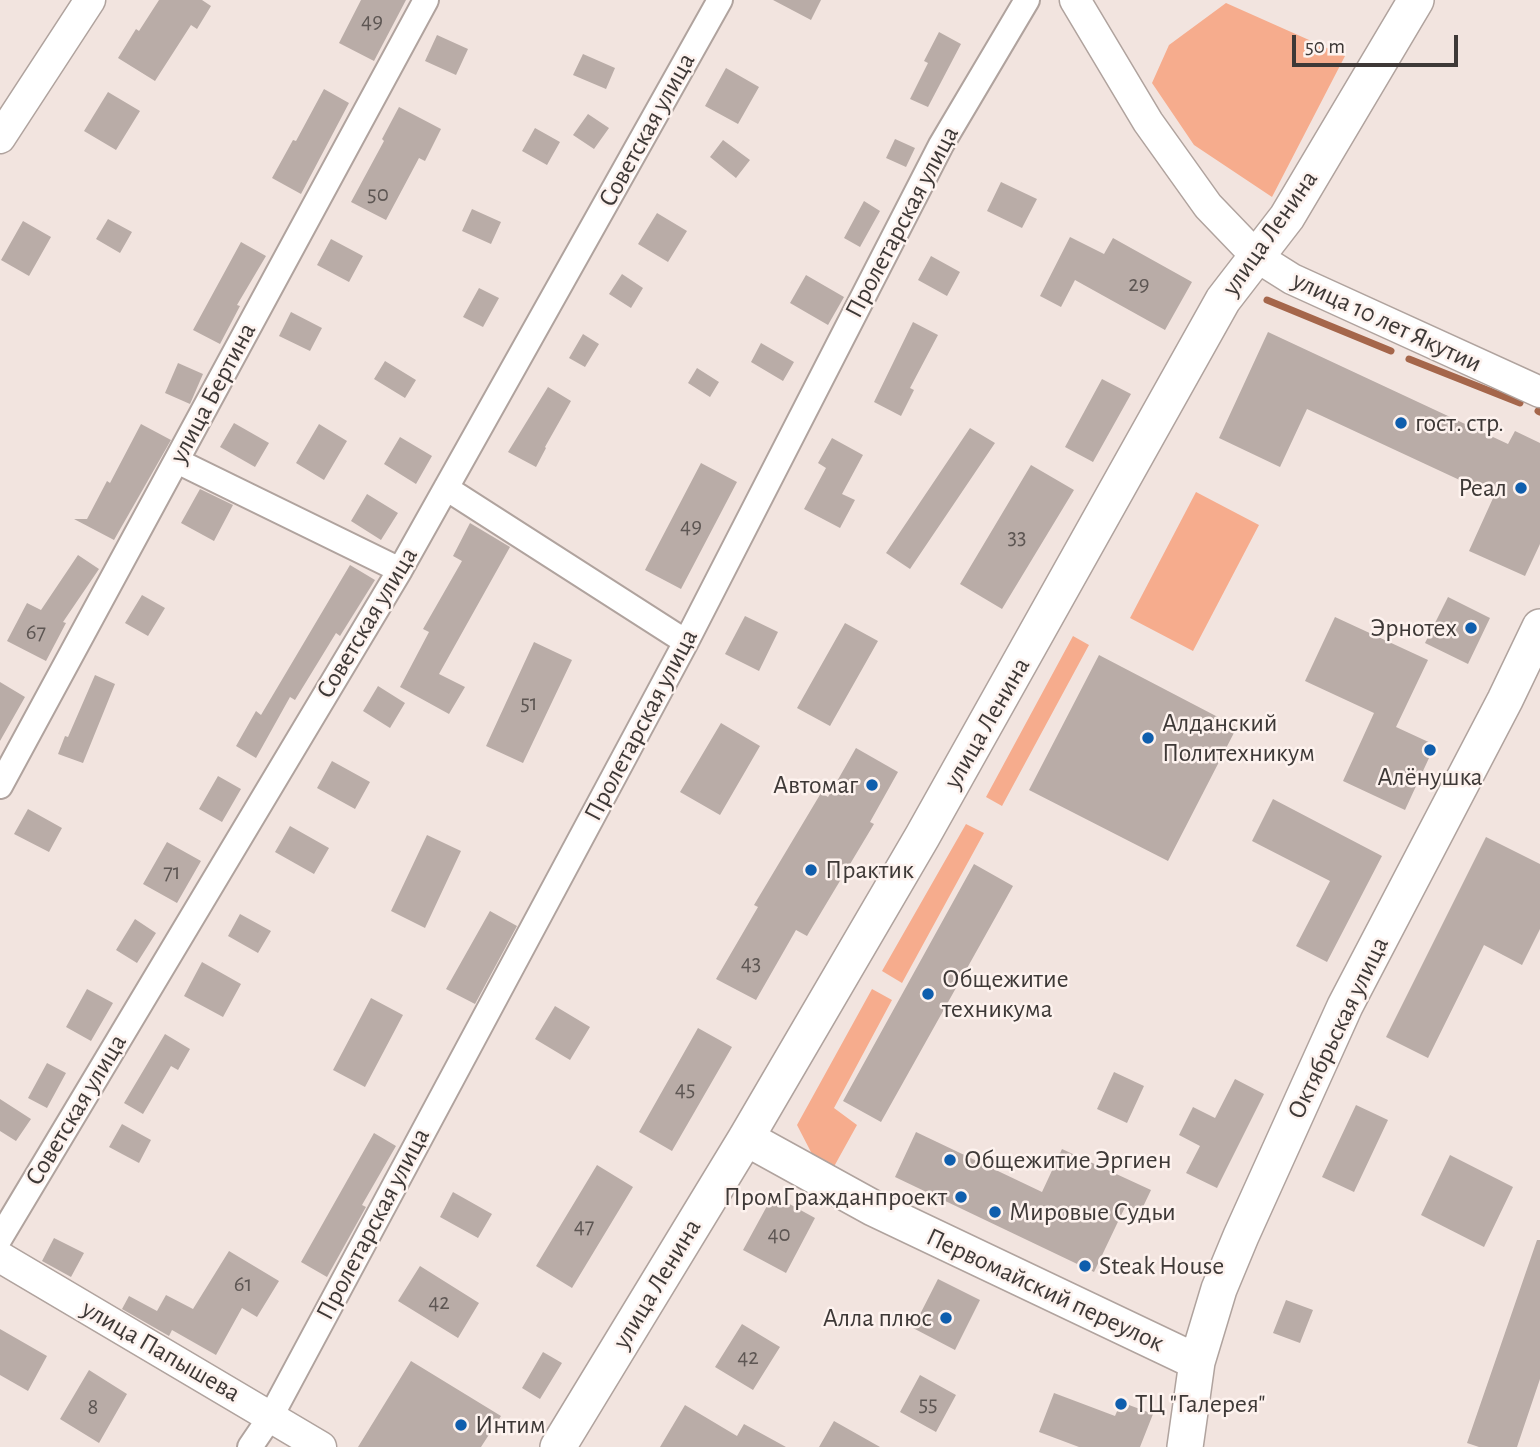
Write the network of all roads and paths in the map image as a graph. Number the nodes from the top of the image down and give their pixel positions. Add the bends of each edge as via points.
1 (90, 0) edge
2 (425, 0) edge
3 (720, 0) edge
4 (1027, 0) edge
5 (1075, 0) edge
6 (1416, 0) edge
7 (0, 138) edge
8 (1257, 257) junction
9 (1540, 392) edge
10 (177, 461) junction
11 (446, 488) junction
12 (400, 570) junction
13 (1540, 626) edge
14 (686, 642) junction
15 (0, 786) edge
16 (746, 1138) junction
17 (0, 1238) edge
18 (0, 1256) edge
19 (1197, 1362) junction
20 (271, 1416) junction
21 (250, 1447) edge
22 (321, 1447) edge
23 (558, 1447) edge
24 (1185, 1447) edge

1 - 7 street
2 - 10 street, улица Бертина
3 - 11 street, Советская улица
4 - 14 street, Пролетарская улица via 941,145
5 - 8 street, улица 10 лет Якутии via 1148,122 1208,206
6 - 8 main road, улица Ленина via 1287,217
8 - 9 street, улица 10 лет Якутии via 1292,279
8 - 16 main road, улица Ленина via 1223,300 941,804
10 - 12 street
10 - 15 street, улица Бертина
11 - 12 street, Советская улица
11 - 14 street
12 - 17 street, Советская улица
13 - 19 main road, Октябрьская улица via 1345,1006 1241,1236
14 - 20 street, Пролетарская улица
16 - 19 main road, Первомайский переулок via 873,1208
16 - 23 main road, улица Ленина
18 - 20 street, улица Папышева
19 - 24 main road, Октябрьская улица
20 - 21 street, Пролетарская улица
20 - 22 street, улица Папышева

